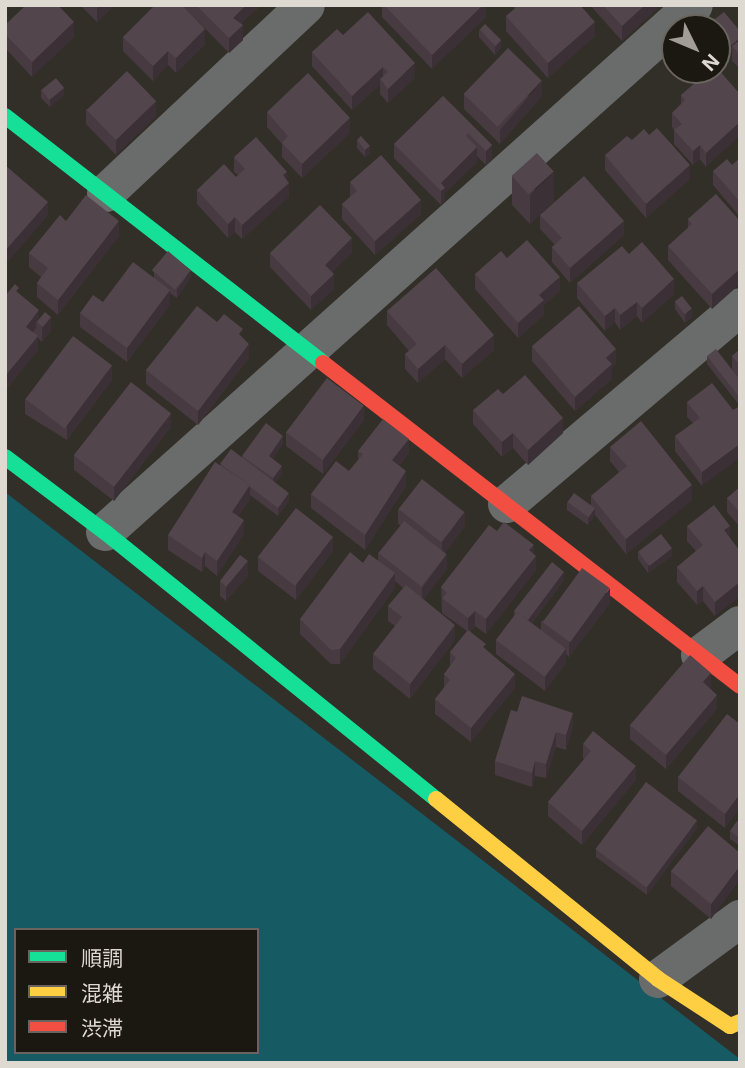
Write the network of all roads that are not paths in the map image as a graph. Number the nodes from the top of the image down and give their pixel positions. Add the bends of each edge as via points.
1 (306, 5) edge
2 (694, 5) edge
3 (5, 116) edge
4 (106, 193) junction
5 (740, 307) edge
6 (312, 350) junction
7 (5, 457) edge
8 (508, 504) junction
9 (105, 532) junction
10 (740, 625) edge
11 (700, 655) junction
12 (740, 686) edge
13 (740, 919) edge
14 (658, 979) junction
15 (740, 1022) edge

1 - 4 street
2 - 6 street
3 - 4 street
4 - 6 street
5 - 8 street
6 - 8 street
6 - 9 street
7 - 9 street
8 - 11 street
9 - 14 street
10 - 11 street
11 - 12 street
13 - 14 street
14 - 15 street via 730,1026

